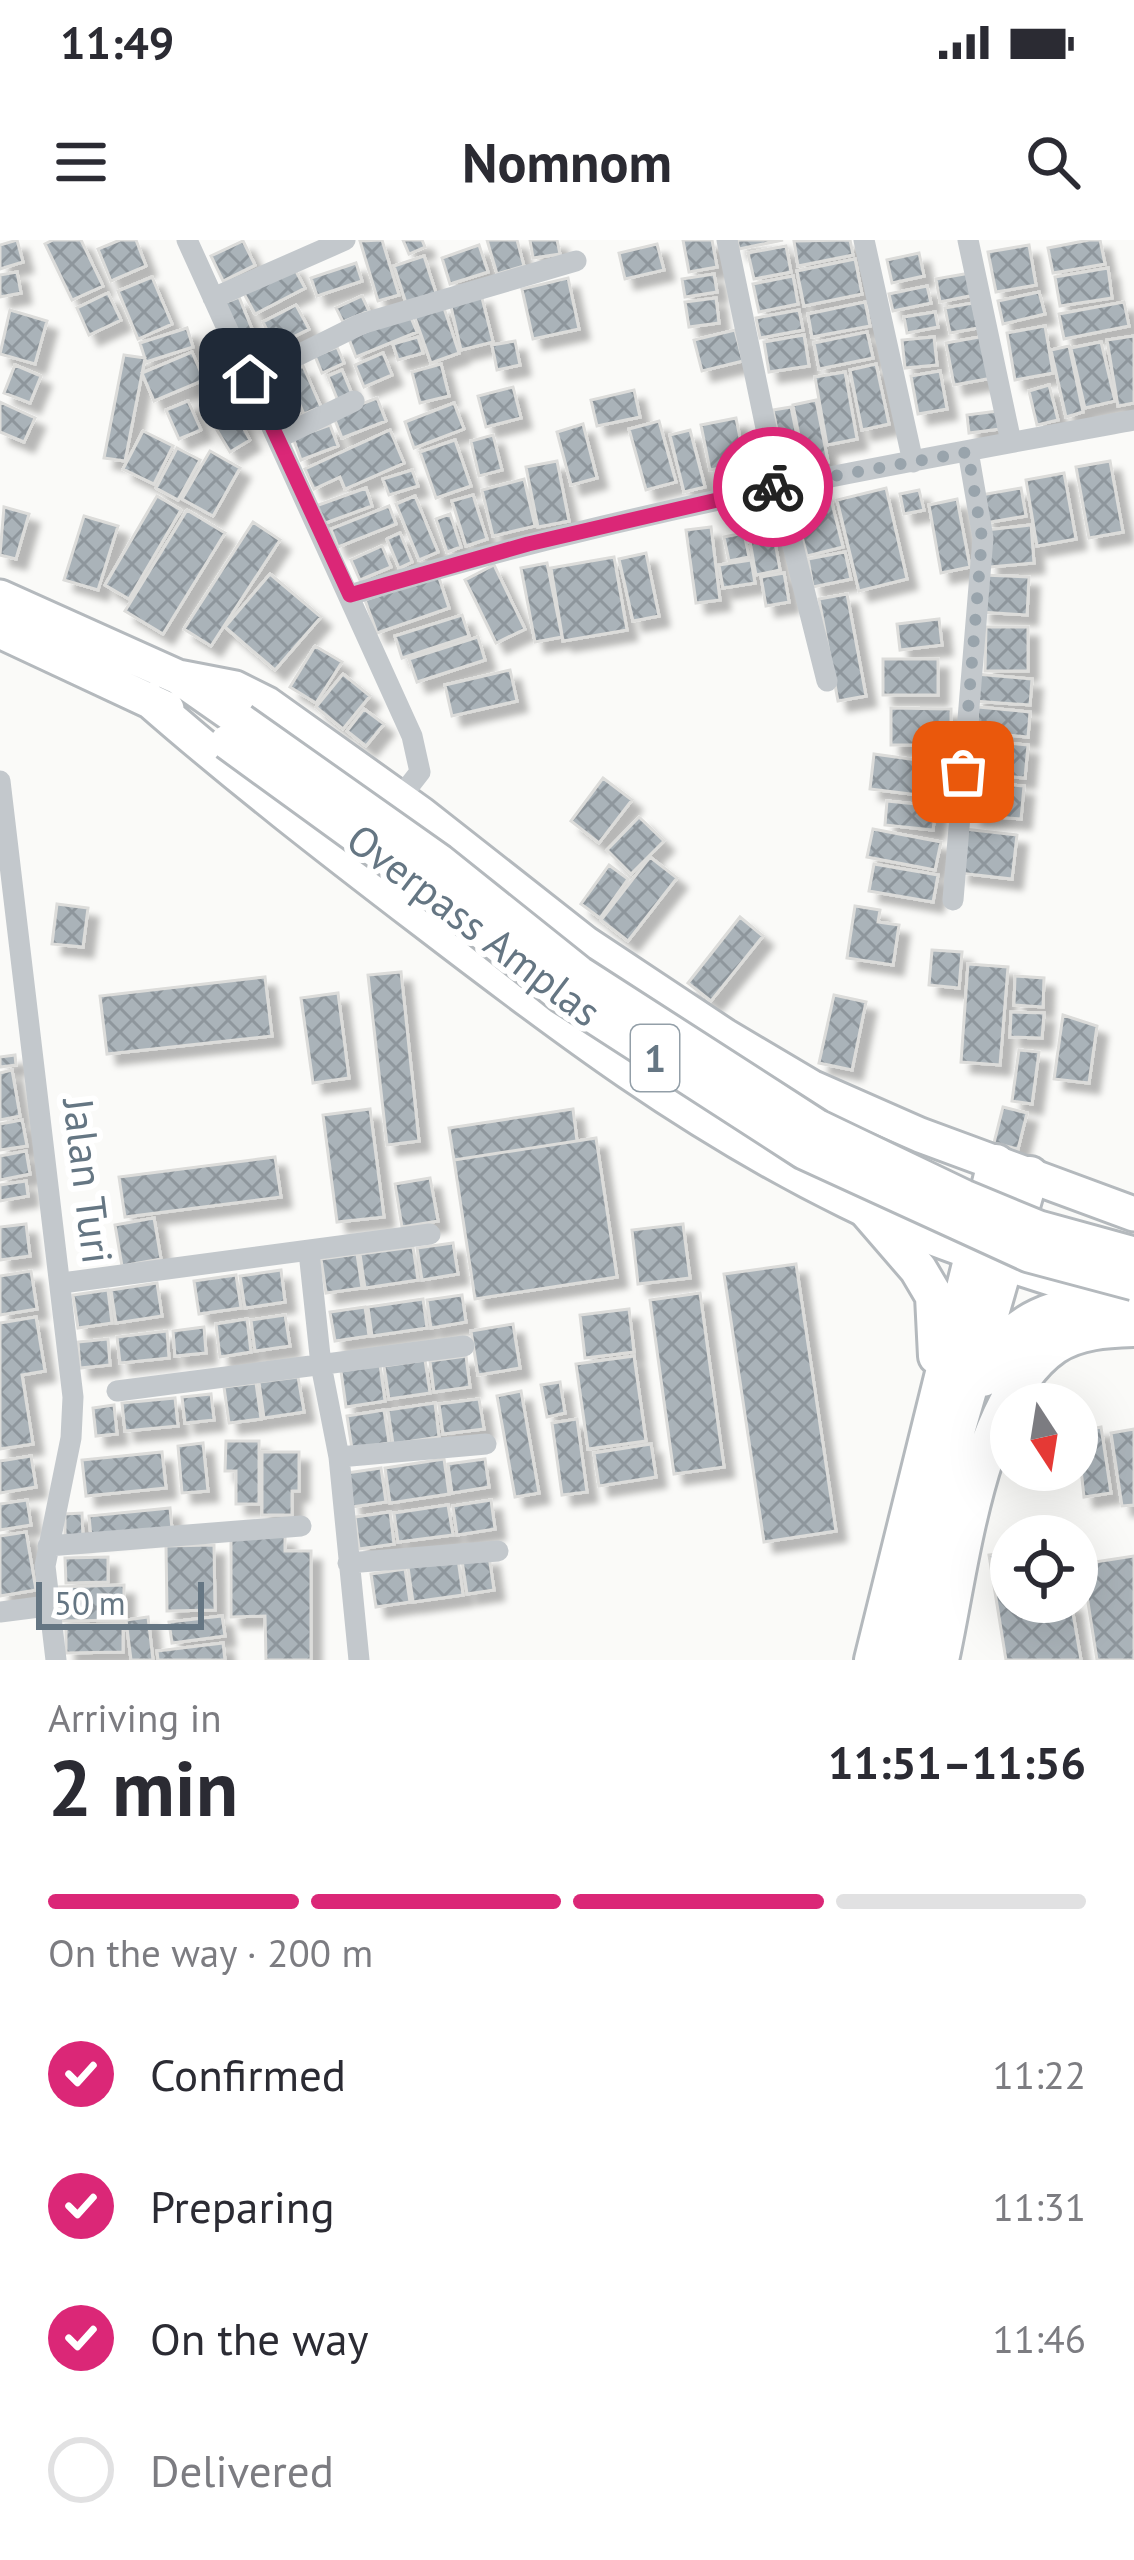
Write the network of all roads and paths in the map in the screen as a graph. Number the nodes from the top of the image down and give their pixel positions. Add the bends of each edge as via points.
1 (187, 240) edge
2 (345, 240) edge
3 (728, 240) edge
4 (864, 240) edge
5 (968, 240) edge
6 (576, 261) dead end
7 (213, 298) junction
8 (250, 379) junction
9 (354, 401) dead end
10 (1134, 420) edge
11 (278, 438) junction
12 (1011, 442) junction
13 (968, 452) junction
14 (913, 462) junction
15 (778, 486) junction
16 (350, 595) junction
17 (0, 596) edge
18 (2, 640) edge
19 (178, 677) junction
20 (826, 681) dead end
21 (148, 699) junction
22 (234, 732) junction
23 (1, 794) edge
24 (399, 799) junction
25 (953, 899) dead end
26 (11, 952) edge
27 (1028, 1174) junction
28 (1130, 1208) edge
29 (866, 1210) junction
30 (430, 1234) dead end
31 (309, 1252) junction
32 (1134, 1254) edge
33 (991, 1259) junction
34 (62, 1283) junction
35 (1131, 1304) edge
36 (464, 1346) dead end
37 (321, 1365) junction
38 (117, 1391) dead end
39 (936, 1396) junction
40 (486, 1444) dead end
41 (951, 1449) junction
42 (339, 1456) junction
43 (301, 1526) dead end
44 (48, 1546) junction
45 (498, 1551) dead end
46 (348, 1564) junction
47 (47, 1606) junction
48 (0, 1612) edge
49 (56, 1660) edge
50 (359, 1660) edge
51 (873, 1660) edge
52 (906, 1660) edge
53 (940, 1660) edge

1 - 7 street
2 - 7 street
3 - 15 street
4 - 14 street
5 - 12 street
6 - 8 street via 378,318
7 - 8 street
8 - 11 street
9 - 11 street
10 - 12 street
11 - 16 street
12 - 13 street
13 - 14 street
13 - 25 street via 982,538
14 - 15 street
15 - 16 street
15 - 20 street
16 - 24 street via 412,736 420,772
17 - 19 highway, 1
18 - 21 highway, 1
19 - 22 highway, Overpass Amplas / 1
19 - 24 highway via 235,688 267,704
21 - 22 highway, Overpass Amplas / 1
21 - 29 highway via 249,787 646,1087
22 - 32 highway, Overpass Amplas / 1, bridge via 440,861 579,973 818,1126 1020,1220
22 - 35 highway, Overpass Amplas / 1, bridge via 561,995 804,1152
23 - 26 street, Jalan Turi
24 - 27 highway via 585,944 725,1036 811,1087
26 - 34 street, Jalan Turi
27 - 28 highway
27 - 33 highway
29 - 33 highway
29 - 39 highway via 934,1296
30 - 31 street
31 - 34 street
31 - 37 street
33 - 35 highway
33 - 39 highway
33 - 41 highway
34 - 44 street, Jalan Turi via 74,1396
35 - 41 highway via 1074,1304 1019,1328 995,1352
35 - 53 highway via 1055,1346 1021,1377 990,1444
36 - 37 street
37 - 38 street
37 - 42 street
39 - 51 highway
40 - 42 street
41 - 52 highway
42 - 46 street
43 - 44 street
44 - 47 street, Jalan Turi
45 - 46 street
46 - 50 street
47 - 48 street
47 - 49 street, Jalan Turi

